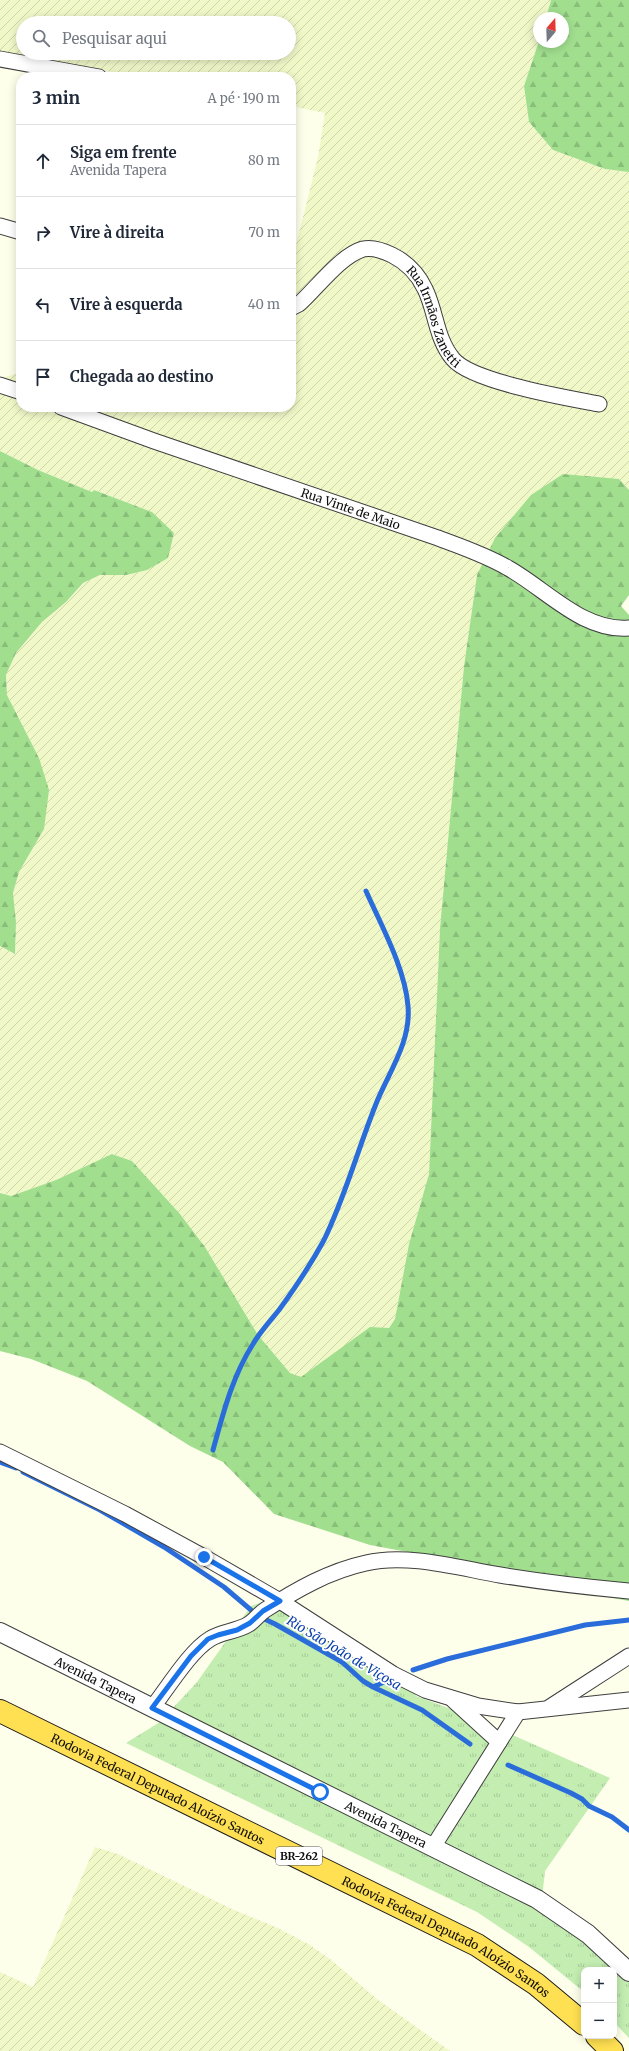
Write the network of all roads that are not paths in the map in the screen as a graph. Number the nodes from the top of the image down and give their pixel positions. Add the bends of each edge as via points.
1 (0, 59) edge
2 (71, 72) edge
3 (0, 226) edge
4 (16, 231) edge
5 (296, 306) edge
6 (0, 385) edge
7 (16, 390) edge
8 (600, 404) dead end
9 (75, 412) edge
10 (629, 628) edge
11 (0, 1452) edge
12 (629, 1592) edge
13 (280, 1601) junction
14 (0, 1632) edge
15 (629, 1656) edge
16 (453, 1700) junction
17 (629, 1700) edge
18 (152, 1708) junction
19 (547, 1709) junction
20 (0, 1711) edge
21 (518, 1712) junction
22 (499, 1742) junction
23 (433, 1847) junction
24 (629, 1972) edge
25 (581, 2022) edge
26 (600, 2039) edge
27 (612, 2051) edge

1 - 2 street
3 - 4 street
5 - 8 street, Rua Irmãos Zanetti via 348,256 364,249 382,250 400,258 414,271 425,289 441,341 453,360 470,370 501,382
6 - 7 street
9 - 10 street, Rua Vinte de Maio via 473,551 540,587 582,618
11 - 13 street via 125,1514
12 - 13 street via 392,1560 366,1563 335,1572
13 - 16 street via 394,1674 425,1690
13 - 18 street via 237,1630 208,1639 191,1656
14 - 18 street, Avenida Tapera
15 - 19 street
16 - 21 street
16 - 22 street
17 - 19 street
18 - 23 street, Avenida Tapera
19 - 21 street
20 - 25 highway, Rodovia Federal Deputado Aloízio Santos / BR-262 via 477,1945 536,1984
21 - 22 street
22 - 23 street
23 - 24 street, Avenida Tapera via 537,1899 588,1934
26 - 27 highway

